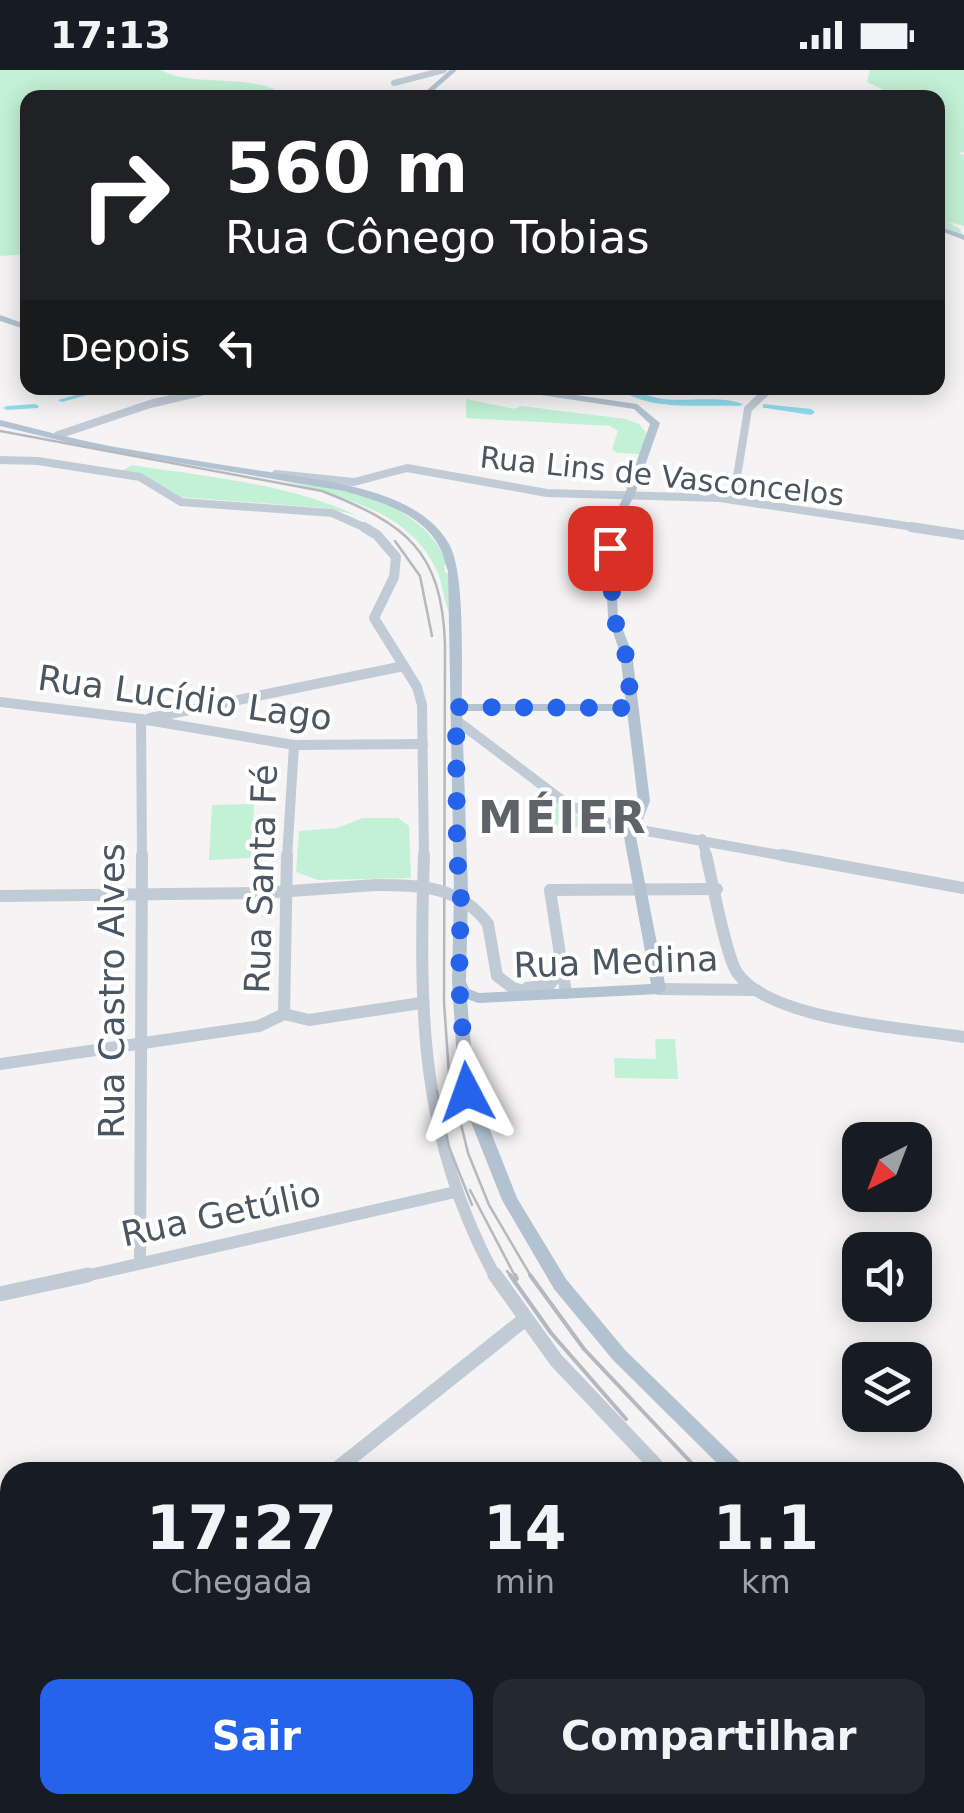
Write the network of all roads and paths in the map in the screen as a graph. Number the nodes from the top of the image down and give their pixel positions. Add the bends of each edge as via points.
1 (407, 70) edge
2 (444, 70) edge
3 (454, 70) edge
4 (422, 74) junction
5 (437, 78) junction
6 (394, 83) junction
7 (390, 90) edge
8 (426, 90) edge
9 (428, 90) edge
10 (188, 395) edge
11 (542, 395) edge
12 (763, 395) edge
13 (0, 423) edge
14 (58, 436) junction
15 (0, 460) edge
16 (238, 470) junction
17 (630, 494) junction
18 (734, 494) junction
19 (720, 498) junction
20 (746, 501) junction
21 (964, 535) edge
22 (404, 666) junction
23 (0, 702) edge
24 (632, 708) junction
25 (456, 713) junction
26 (141, 719) junction
27 (424, 744) junction
28 (294, 746) junction
29 (633, 823) junction
30 (703, 840) junction
31 (964, 885) edge
32 (717, 889) junction
33 (295, 890) junction
34 (423, 890) junction
35 (643, 891) junction
36 (140, 894) junction
37 (0, 896) edge
38 (284, 910) junction
39 (560, 972) junction
40 (736, 974) junction
41 (459, 982) junction
42 (503, 983) junction
43 (728, 987) junction
44 (660, 989) junction
45 (756, 990) junction
46 (566, 993) junction
47 (542, 995) junction
48 (478, 998) junction
49 (421, 1004) junction
50 (284, 1014) junction
51 (461, 1017) junction
52 (964, 1037) edge
53 (144, 1044) junction
54 (463, 1044) junction
55 (0, 1064) edge
56 (472, 1107) junction
57 (455, 1192) junction
58 (140, 1263) junction
59 (0, 1294) edge
60 (524, 1320) junction
61 (346, 1462) edge
62 (653, 1462) edge
63 (728, 1462) edge

1 - 6 street
2 - 4 street
2 - 5 main road
3 - 9 main road
4 - 5 main road
4 - 6 street
5 - 8 main road
6 - 7 street
10 - 14 street
11 - 17 main road via 627,405 655,422
12 - 18 street via 748,409
13 - 14 main road
14 - 16 main road
15 - 22 street via 140,477 176,501 337,514 366,526 396,556 394,577 374,618
16 - 17 street, Rua Lins de Vasconcelos via 354,482 407,468 547,493
16 - 25 main road via 372,495 436,534 452,566
17 - 19 street, Rua Lins de Vasconcelos
17 - 24 main road via 609,534 613,617 624,642
18 - 19 street
18 - 20 street
19 - 20 street, Rua Lins de Vasconcelos
20 - 21 street, Rua Lins de Vasconcelos
22 - 26 street
22 - 27 street via 421,697
23 - 26 street, Rua Lucídio Lago
24 - 25 main road
24 - 29 main road via 644,802
25 - 29 street via 569,805
25 - 41 main road
26 - 28 street, Rua Lucídio Lago
26 - 36 street, Rua Castro Alves
27 - 28 street, Rua Lucídio Lago
27 - 34 street
28 - 33 street, Rua Santa Fé
29 - 30 street
29 - 35 main road
30 - 31 street
30 - 32 street
32 - 35 street
32 - 40 street
33 - 34 street
33 - 36 street
33 - 38 street, Rua Santa Fé
33 - 38 street
33 - 42 street, bridge via 376,885 445,891 469,903 488,924 493,968
34 - 49 street
35 - 39 street via 550,890
35 - 44 main road
36 - 37 street
36 - 53 street, Rua Castro Alves
38 - 50 street, Rua Santa Fé
39 - 42 street via 539,988
39 - 46 street
40 - 43 street
40 - 45 street
41 - 48 main road, Rua Medina
41 - 51 main road
42 - 47 street
43 - 44 street, Rua Medina
43 - 45 street, Rua Medina
44 - 46 main road, Rua Medina
45 - 52 street via 785,1008
46 - 47 main road, Rua Medina
47 - 48 main road, Rua Medina
48 - 51 main road, Rua Medina
49 - 50 street via 309,1020
49 - 57 street via 426,1088
50 - 53 street via 259,1026
51 - 54 main road
53 - 55 street
53 - 58 street, Rua Castro Alves
54 - 56 main road
54 - 56 main road via 469,1045
56 - 63 main road via 510,1200 560,1284 619,1355
57 - 58 street, Rua Getúlio
57 - 60 street via 482,1253
58 - 59 street, Rua Getúlio
60 - 61 street
60 - 62 street

